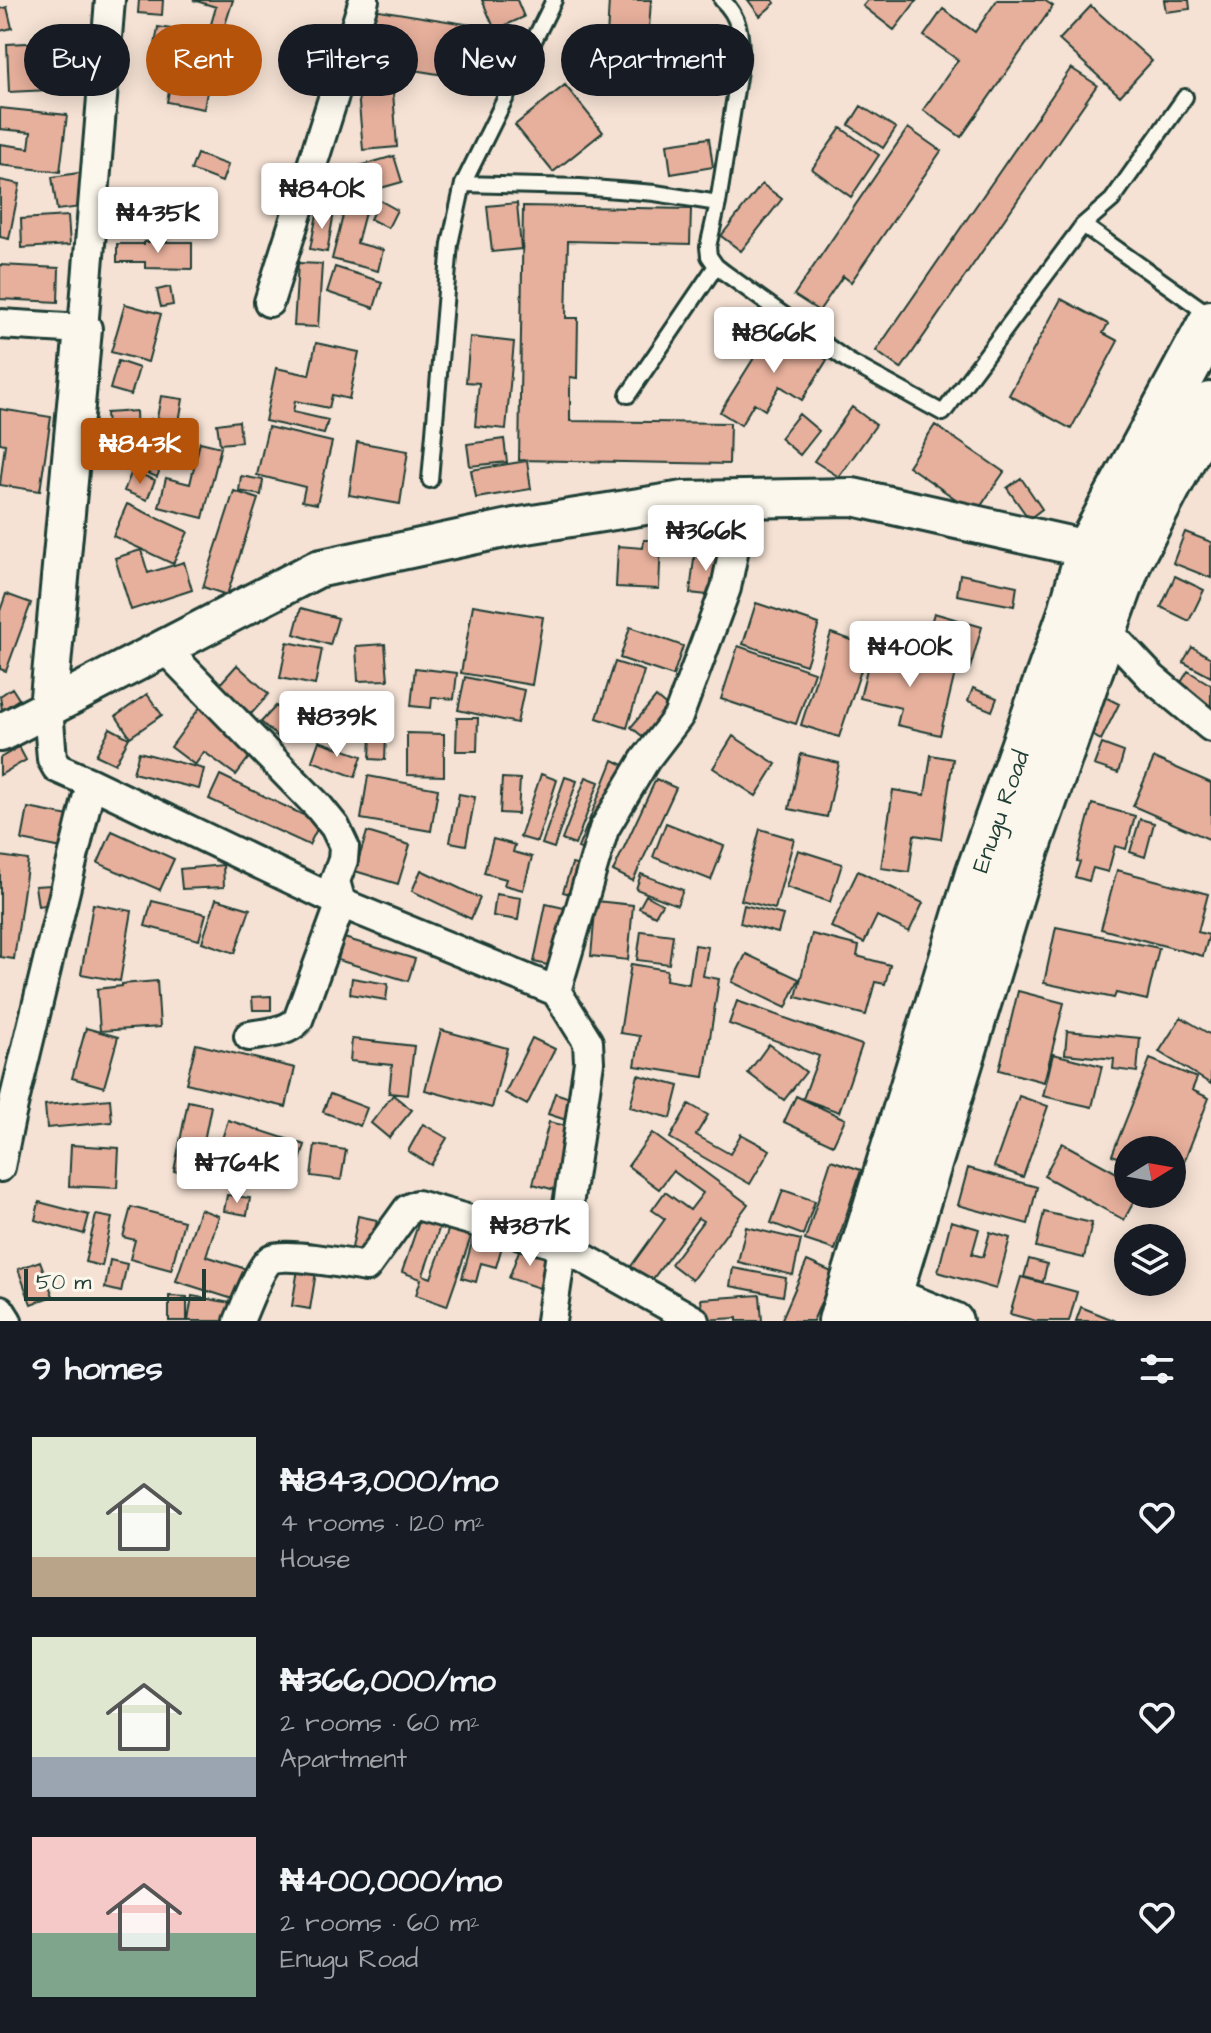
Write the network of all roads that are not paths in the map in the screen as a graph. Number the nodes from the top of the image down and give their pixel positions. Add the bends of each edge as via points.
1 (364, 0) edge
2 (554, 0) edge
3 (722, 0) edge
4 (105, 2) edge
5 (1185, 97) dead end
6 (463, 184) junction
7 (718, 203) junction
8 (1083, 225) junction
9 (716, 266) junction
10 (269, 302) dead end
11 (1211, 316) edge
12 (1211, 323) edge
13 (0, 324) edge
14 (83, 329) junction
15 (628, 395) dead end
16 (1211, 405) edge
17 (430, 480) dead end
18 (744, 499) junction
19 (1089, 548) junction
20 (1130, 559) junction
21 (1105, 628) junction
22 (163, 647) junction
23 (48, 708) junction
24 (1211, 727) edge
25 (0, 733) edge
26 (91, 783) junction
27 (341, 903) junction
28 (556, 991) junction
29 (249, 1036) dead end
30 (0, 1167) edge
31 (562, 1246) junction
32 (885, 1308) edge
33 (0, 1310) edge
34 (7, 1321) edge
35 (239, 1321) edge
36 (551, 1321) edge
37 (695, 1321) edge
38 (841, 1321) edge
39 (954, 1321) edge

1 - 10 street
2 - 6 lane
3 - 7 lane via 737,20 741,58
4 - 14 street
5 - 8 lane via 1112,200
6 - 7 lane via 580,187
6 - 17 lane via 450,244
7 - 9 lane via 708,247
8 - 9 lane via 943,413 848,361
8 - 11 lane
9 - 15 lane
12 - 19 main road, Enugu Road
13 - 14 street
14 - 23 street
16 - 20 main road
18 - 19 street via 853,497
18 - 22 street via 683,500 529,524 317,569
18 - 28 street via 726,588 678,717 604,829
19 - 20 street
19 - 38 main road, Enugu Road via 978,874
20 - 21 main road
21 - 24 street via 1152,678
21 - 32 main road via 1014,886
22 - 23 street
22 - 27 street via 335,827 344,846 335,881
23 - 25 street
23 - 26 street via 57,768
26 - 27 street
26 - 30 street
27 - 28 street
27 - 29 street via 298,1020 286,1029
28 - 31 street via 588,1042 589,1062
31 - 35 street via 417,1205 408,1209 366,1267 288,1256 271,1259
31 - 36 street
31 - 37 street
32 - 39 street
33 - 34 street

